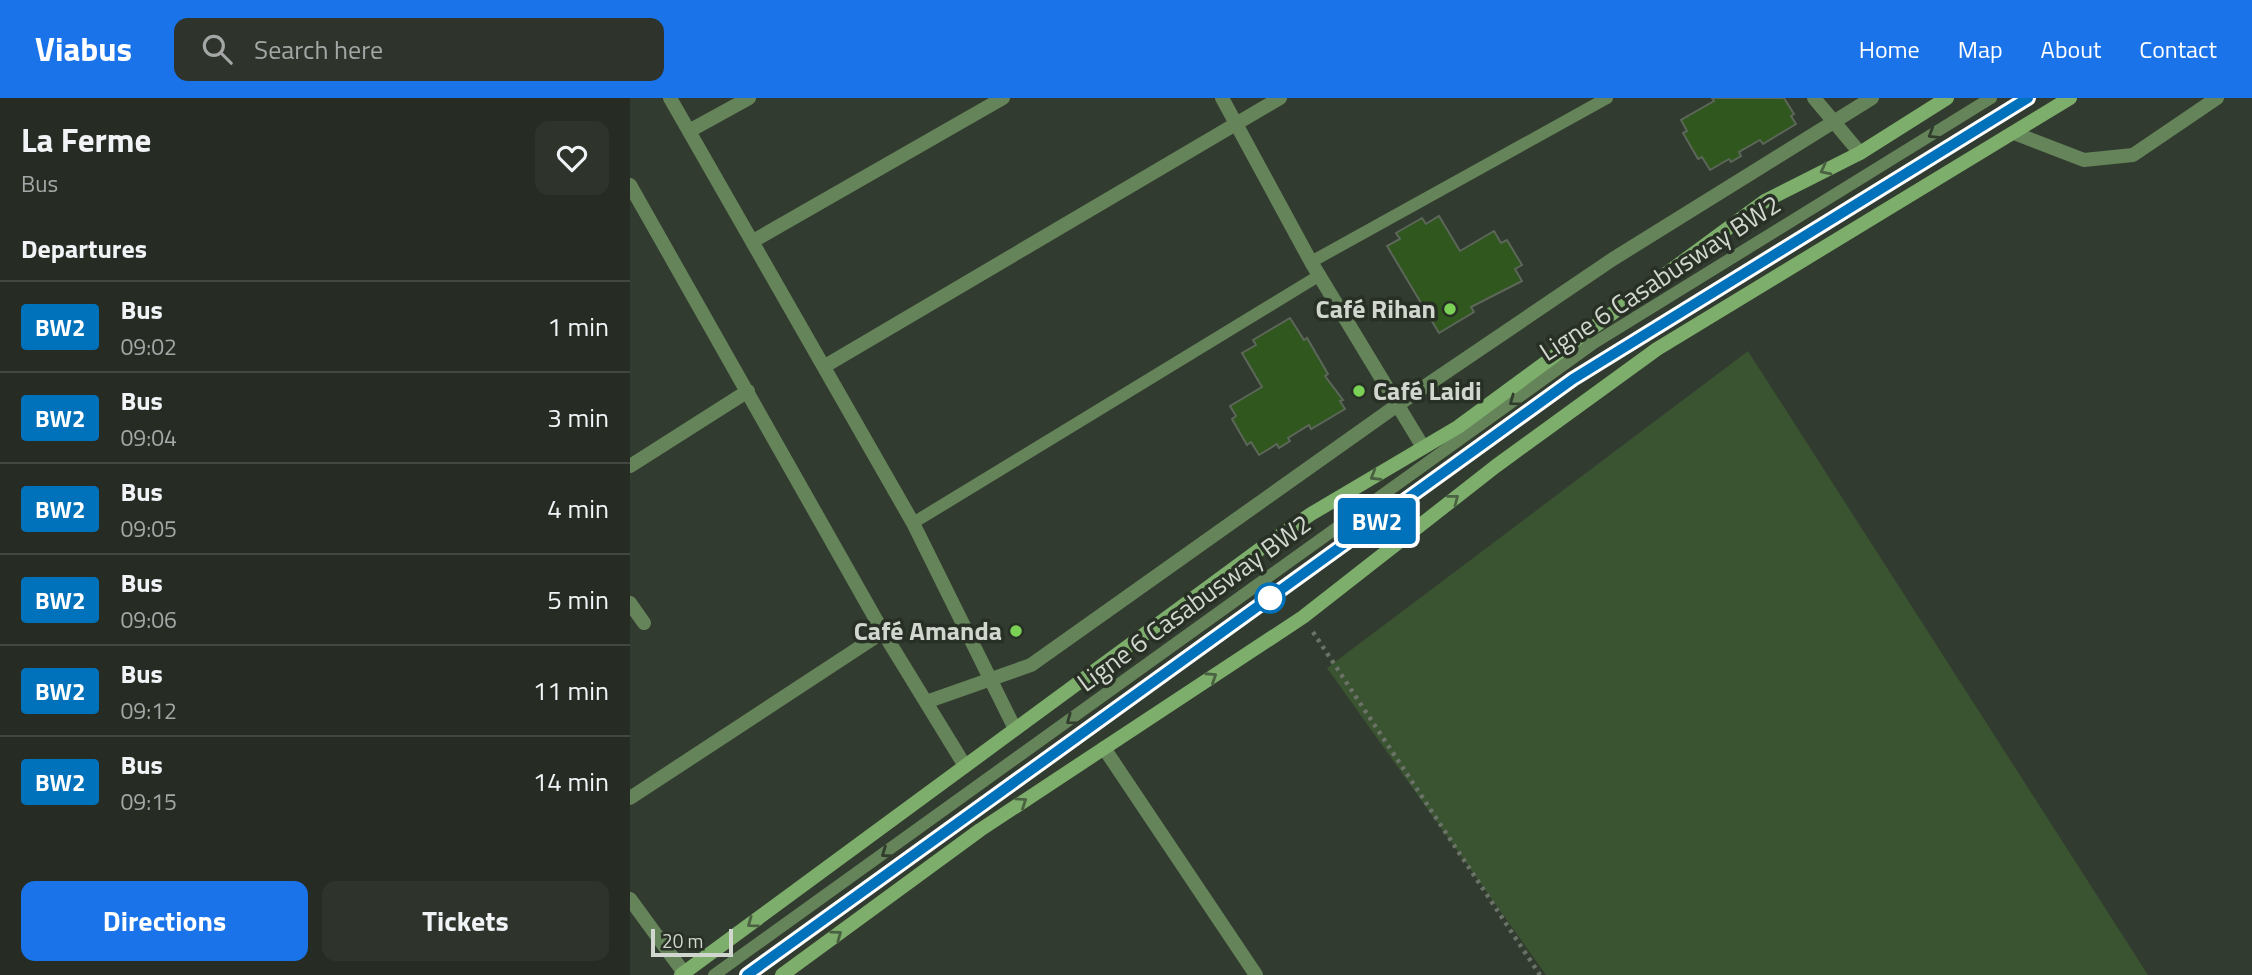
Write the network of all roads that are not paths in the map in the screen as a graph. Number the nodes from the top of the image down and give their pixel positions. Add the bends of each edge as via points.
1 (670, 98) edge
2 (748, 98) edge
3 (1003, 98) edge
4 (1222, 98) edge
5 (1279, 98) edge
6 (1607, 98) edge
7 (1814, 98) edge
8 (1872, 98) edge
9 (1947, 98) edge
10 (1991, 98) edge
11 (2028, 98) edge
12 (2070, 98) edge
13 (2217, 98) edge
14 (1833, 121) junction
15 (1237, 122) junction
16 (689, 131) junction
17 (2014, 134) junction
18 (1860, 153) junction
19 (630, 185) edge
20 (752, 241) junction
21 (1311, 262) junction
22 (1320, 275) junction
23 (825, 366) junction
24 (748, 391) junction
25 (1396, 406) junction
26 (1423, 447) junction
27 (630, 466) edge
28 (913, 523) junction
29 (630, 603) edge
30 (644, 623) dead end
31 (883, 632) junction
32 (989, 681) junction
33 (926, 702) junction
34 (1015, 729) junction
35 (1104, 748) junction
36 (965, 766) junction
37 (630, 798) edge
38 (630, 899) edge
39 (683, 974) edge
40 (784, 974) edge
41 (714, 975) edge
42 (747, 975) edge
43 (1256, 975) edge

1 - 16 street
2 - 16 street
3 - 20 street
4 - 15 street
5 - 15 street
6 - 21 lane
7 - 14 street
8 - 14 street
9 - 18 main road
10 -> 41 lane, Ligne 6 Casabusway BW2 via 1594,343
11 - 42 lane, Ligne 6 Casabusway BW2 via 1573,379
12 - 17 main road
13 - 17 street via 2133,155 2084,160
14 - 18 street
14 - 25 street via 1613,259
15 - 21 street
15 - 23 street
16 - 20 street
35 -> 17 main road via 1303,617 1496,466 1657,349
18 -> 26 main road via 1765,201 1458,427
19 - 24 street
20 - 23 street
21 - 22 street
22 - 25 street
22 - 28 lane
23 - 28 street
24 - 27 street
24 - 31 street
25 - 26 street
25 - 32 street via 1031,665
26 -> 34 main road via 1263,547
28 - 32 street
29 - 30 street
31 - 33 street
31 - 37 street
32 - 33 street
32 - 34 street
33 - 36 street
34 - 36 main road
40 -> 35 main road via 980,830
35 - 43 street
36 -> 39 main road
38 - 39 street

